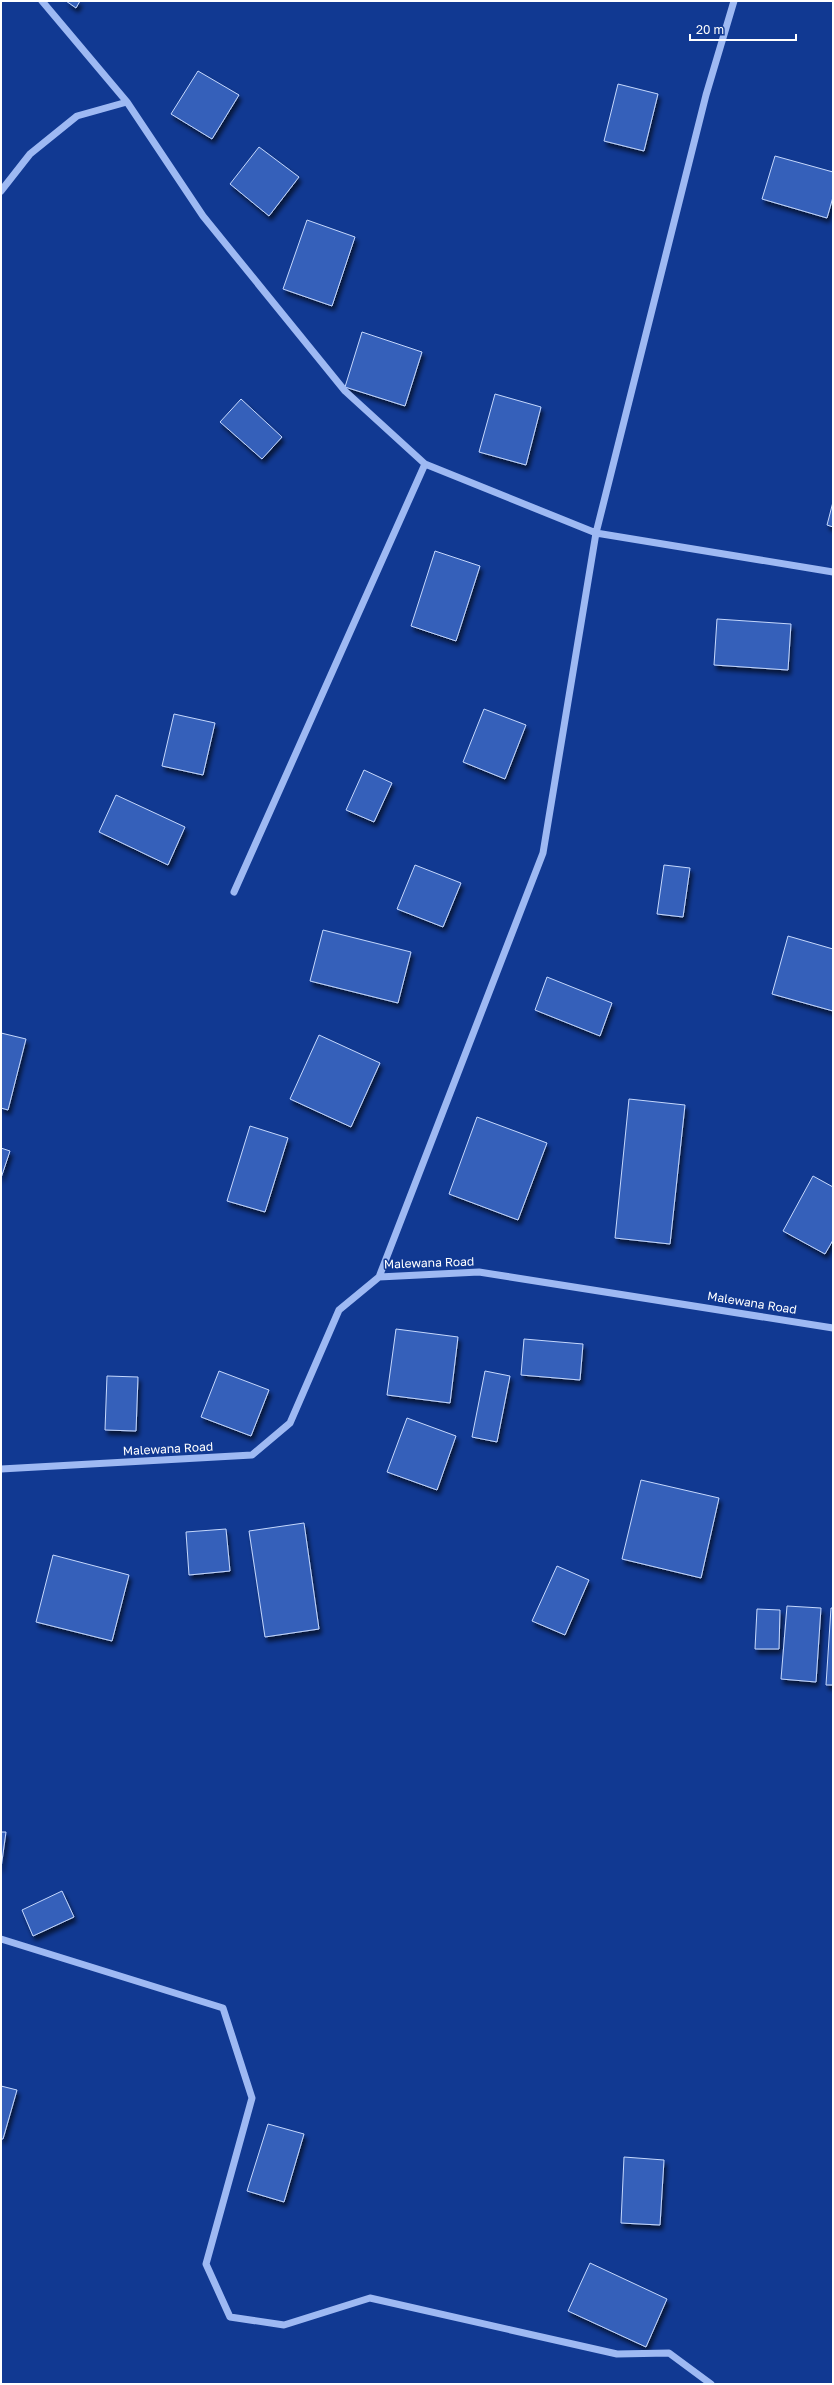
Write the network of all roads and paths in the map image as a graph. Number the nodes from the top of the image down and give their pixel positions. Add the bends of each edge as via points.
1 (42, 1) edge
2 (734, 1) edge
3 (128, 102) junction
4 (1, 191) edge
5 (425, 464) junction
6 (596, 534) junction
7 (833, 572) edge
8 (234, 892) dead end
9 (379, 1276) junction
10 (833, 1328) edge
11 (1, 1469) edge
12 (1, 1939) edge
13 (711, 2384) edge

1 - 3 street
2 - 6 street via 706,95
3 - 4 street via 77,116 30,154
3 - 5 street via 203,216 345,391
5 - 6 street
5 - 8 street
6 - 7 street
6 - 9 street via 543,853
9 - 10 street, Malewana Road via 479,1272
9 - 11 street, Malewana Road via 338,1310 290,1423 252,1455
12 - 13 street via 223,2008 252,2098 206,2264 230,2317 284,2325 370,2298 617,2354 669,2353

